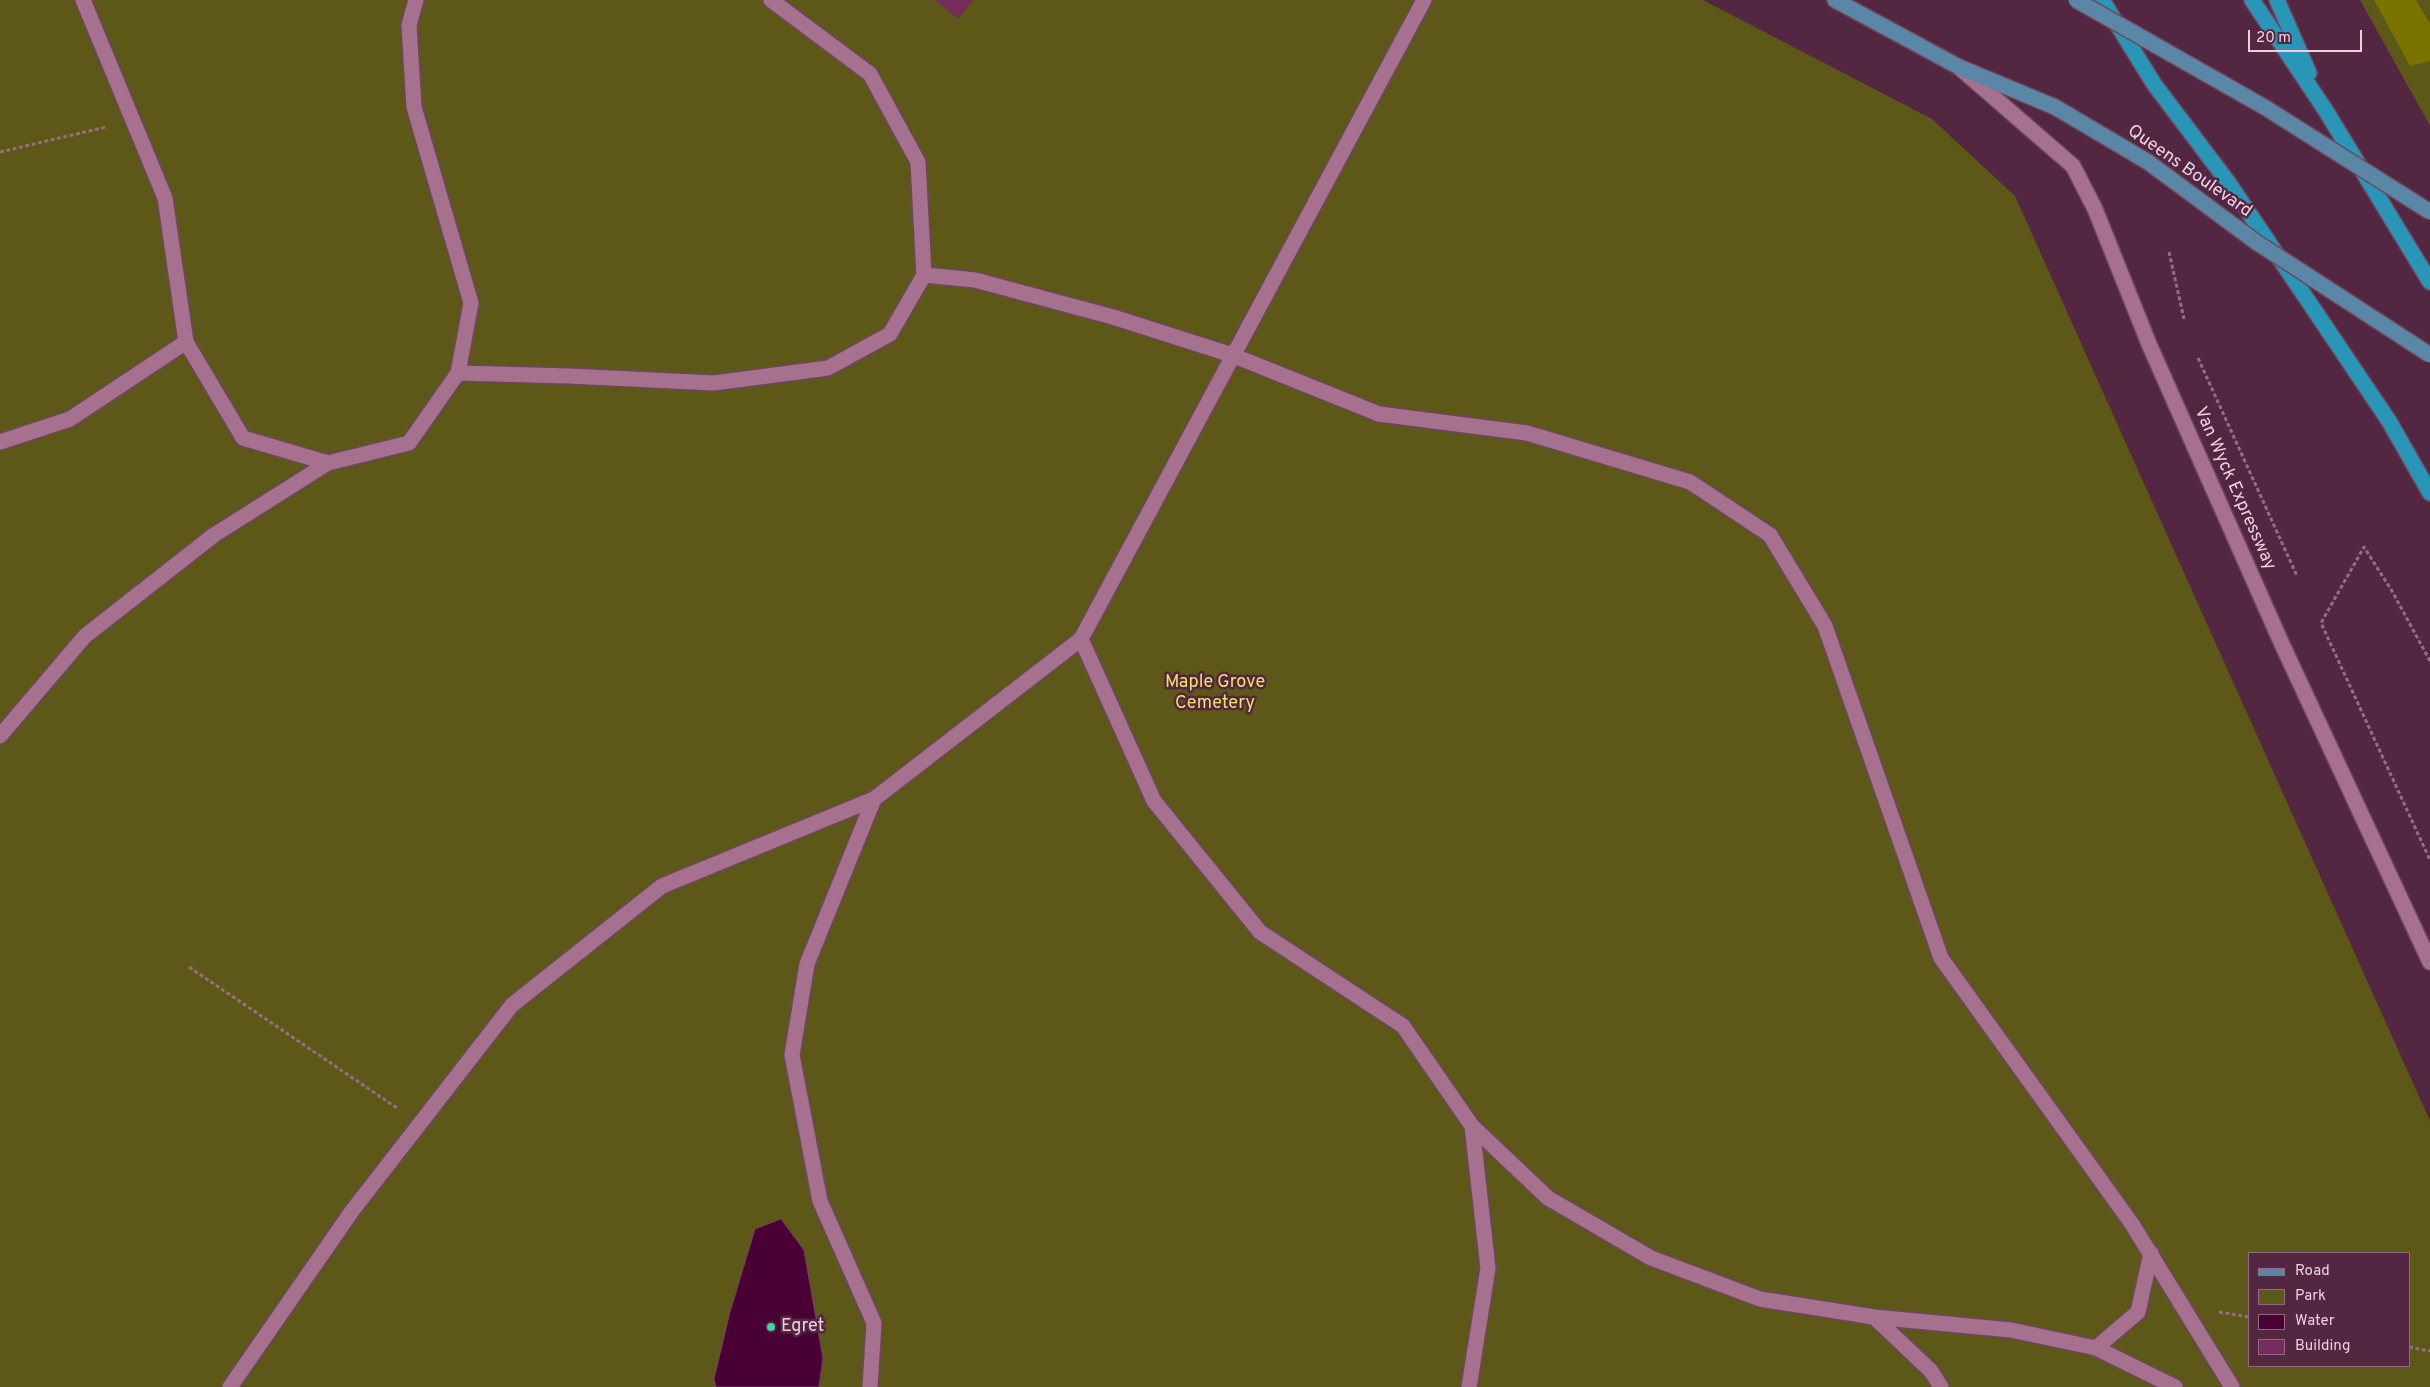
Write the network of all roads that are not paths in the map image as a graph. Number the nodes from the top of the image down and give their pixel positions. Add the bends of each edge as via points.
1 (83, 0) edge
2 (416, 0) edge
3 (771, 0) edge
4 (1424, 0) edge
5 (1835, 0) edge
6 (2076, 0) edge
7 (2102, 0) edge
8 (2252, 0) edge
9 (2277, 0) edge
10 (1959, 67) junction
11 (2326, 111) junction
12 (2430, 212) edge
13 (924, 275) junction
14 (2430, 282) edge
15 (186, 342) junction
16 (1232, 355) junction
17 (2430, 355) edge
18 (458, 373) junction
19 (0, 442) edge
20 (328, 463) junction
21 (2430, 493) edge
22 (1081, 639) junction
23 (0, 736) edge
24 (874, 798) junction
25 (2430, 962) edge
26 (1472, 1126) junction
27 (2151, 1253) junction
28 (1874, 1317) junction
29 (2096, 1348) junction
30 (230, 1387) edge
31 (870, 1387) edge
32 (1469, 1387) edge
33 (1941, 1387) edge
34 (2175, 1387) edge
35 (2232, 1387) edge

1 - 15 main road via 165,198
2 - 18 main road via 409,25 414,107 470,303
3 - 13 main road via 870,74 918,162
4 - 16 main road
5 - 10 main road, Queens Boulevard
6 - 12 main road, bridge via 2266,108
7 - 21 highway via 2154,84 2228,182 2389,421
8 - 11 highway
9 - 11 highway
10 - 17 main road, Queens Boulevard, bridge via 2055,107 2148,162 2256,242
10 - 25 main road, Van Wyck Expressway via 2072,166 2095,209 2149,344 2281,642
11 - 14 highway
13 - 16 main road via 975,280 1113,317
13 - 18 main road via 890,334 828,368 714,383
15 - 19 main road via 70,419
15 - 20 main road via 243,438
16 - 22 main road
16 - 27 main road via 1379,414 1527,433 1690,482 1770,535 1824,626 1941,958
18 - 20 main road via 409,443
20 - 23 main road via 214,535 85,636
22 - 24 main road
22 - 26 main road via 1154,801 1260,932 1403,1026
24 - 30 main road via 662,886 512,1005 352,1211
24 - 31 main road via 807,964 792,1055 820,1201 874,1323
26 - 28 main road via 1548,1198 1651,1258 1760,1299
26 - 32 main road via 1488,1268
27 - 29 main road via 2138,1312
27 - 35 main road
28 - 29 main road via 2011,1330
28 - 33 main road via 1931,1371
29 - 34 main road

